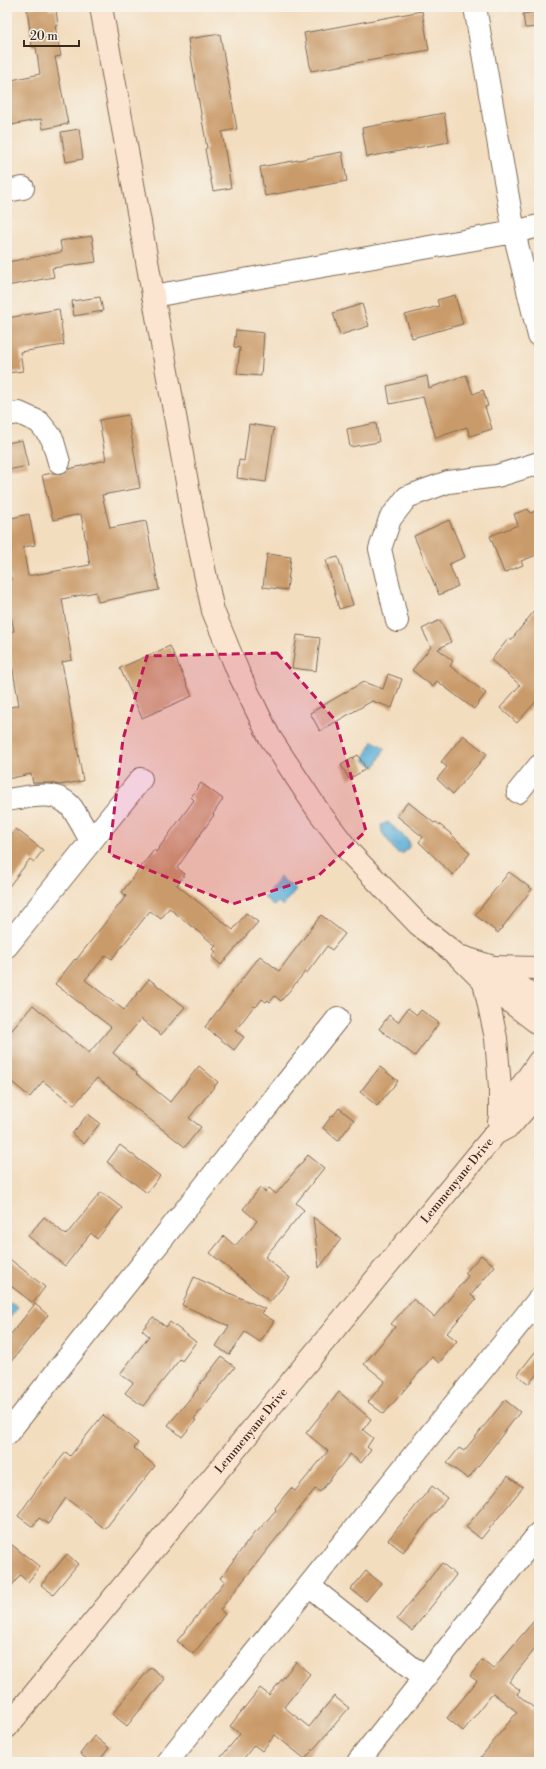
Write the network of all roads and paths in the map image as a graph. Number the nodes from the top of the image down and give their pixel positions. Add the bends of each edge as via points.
1 (101, 7) edge
2 (476, 7) edge
3 (539, 226) edge
4 (514, 232) junction
5 (153, 296) junction
6 (539, 336) edge
7 (7, 415) edge
8 (59, 462) dead end
9 (539, 463) edge
10 (397, 621) dead end
11 (539, 766) edge
12 (141, 779) dead end
13 (518, 792) dead end
14 (7, 800) edge
15 (91, 841) junction
16 (7, 946) edge
17 (539, 968) edge
18 (489, 974) junction
19 (539, 1000) edge
20 (338, 1018) dead end
21 (539, 1024) edge
22 (539, 1061) edge
23 (539, 1093) edge
24 (539, 1115) edge
25 (502, 1126) junction
26 (539, 1299) edge
27 (7, 1434) edge
28 (539, 1533) edge
29 (309, 1586) junction
30 (424, 1678) junction
31 (7, 1727) edge
32 (167, 1762) edge
33 (358, 1762) edge

1 - 5 street
2 - 4 street
3 - 4 street
4 - 5 street
4 - 6 street
5 - 18 street via 213,611 239,674 269,736 351,854 418,924 457,955
7 - 8 street via 19,413 39,422 52,438
9 - 10 street via 497,476 448,482 407,497 390,519 380,548
11 - 13 street
12 - 15 street
14 - 15 street via 43,795 59,798 71,808
15 - 16 street
17 - 18 street
18 - 19 street
18 - 21 street
18 - 25 street
20 - 27 street
22 - 25 street
23 - 25 street
24 - 25 street
25 - 31 street, Lemmenyane Drive
26 - 29 street
28 - 30 street
29 - 30 street
29 - 32 street
30 - 33 street

